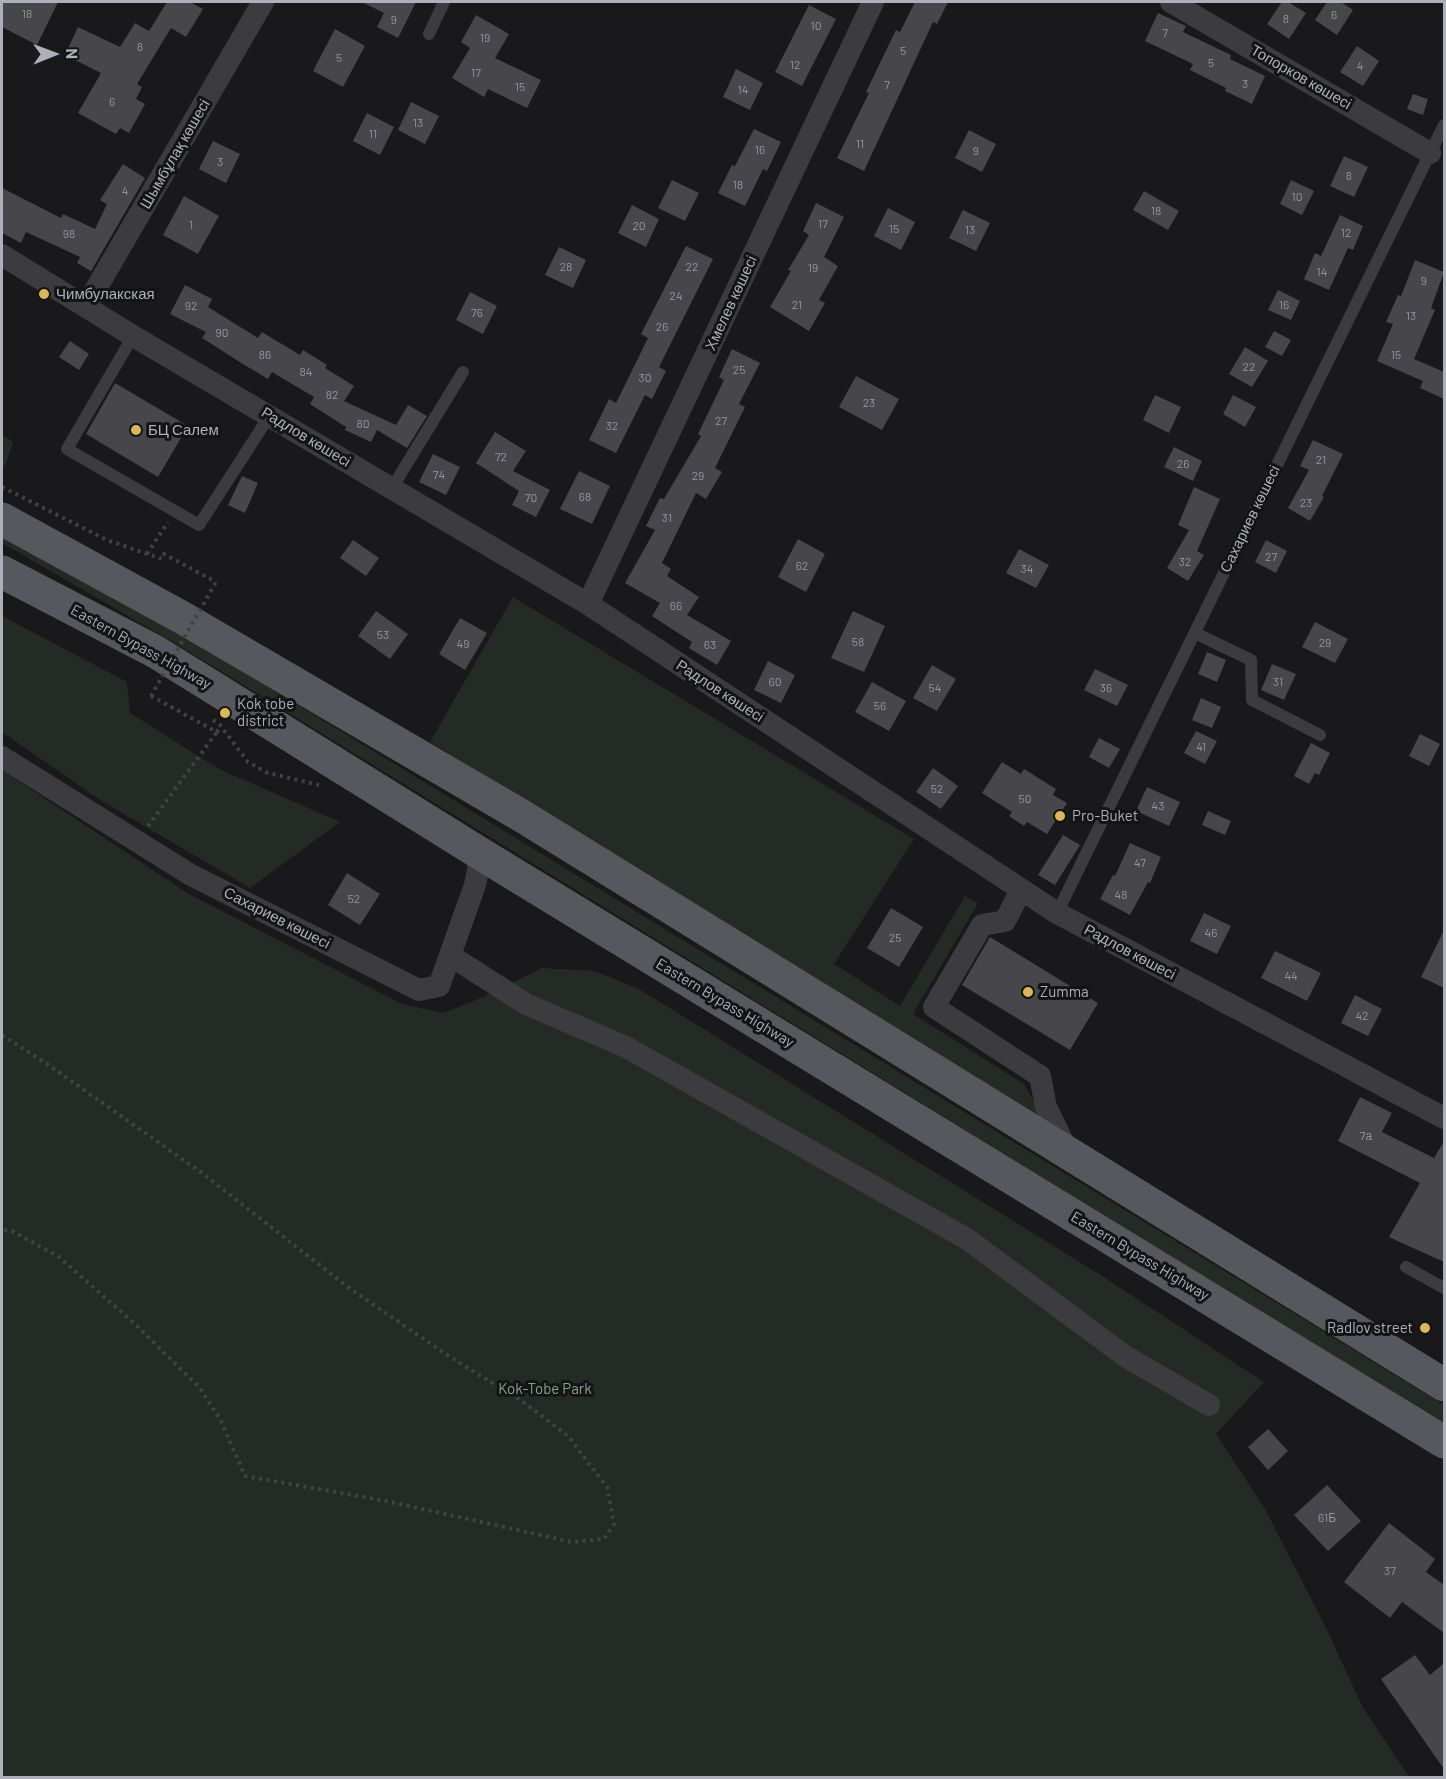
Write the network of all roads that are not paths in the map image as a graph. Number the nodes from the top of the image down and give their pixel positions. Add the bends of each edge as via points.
1 (263, 2) edge
2 (444, 2) edge
3 (873, 2) edge
4 (1171, 2) edge
5 (429, 34) dead end
6 (1444, 125) edge
7 (1430, 153) junction
8 (2, 255) edge
9 (86, 306) junction
10 (133, 336) junction
11 (463, 372) dead end
12 (270, 415) junction
13 (392, 488) junction
14 (2, 519) edge
15 (2, 572) edge
16 (588, 604) junction
17 (1195, 633) junction
18 (1320, 735) dead end
19 (2, 757) edge
20 (481, 854) junction
21 (1021, 890) junction
22 (1057, 913) junction
23 (451, 956) junction
24 (1444, 1118) edge
25 (1069, 1153) junction
26 (1406, 1267) dead end
27 (1444, 1288) edge
28 (1444, 1386) edge
29 (1209, 1405) dead end
30 (1444, 1442) edge

1 - 9 street, Шымбұлақ көшесі
2 - 5 lane
3 - 16 street, Хмелев көшесі
4 - 7 street, Топорков көшесі
6 - 7 lane, Сахариев көшесі
7 - 17 lane, Сахариев көшесі
8 - 9 street, Радлов көшесі
9 - 10 street, Радлов көшесі
10 - 12 street, Радлов көшесі
10 - 12 lane via 67,449 199,525
11 - 13 lane
12 - 13 street, Радлов көшесі
13 - 16 street, Радлов көшесі
14 - 25 main road via 201,628 522,816
15 - 20 main road, Eastern Bypass Highway via 156,652
16 - 21 street, Радлов көшесі
17 - 18 lane via 1251,660 1252,700
17 - 22 lane, Сахариев көшесі
19 - 23 street, Сахариев көшесі via 191,875 419,990 439,986
20 - 23 street, Сахариев көшесі
20 - 30 main road, Eastern Bypass Highway
21 - 22 street, Радлов көшесі
21 - 25 street via 1005,921 981,925 934,1007 1040,1076 1046,1107
22 - 24 street, Радлов көшесі
23 - 29 street via 526,1004 626,1047 967,1239 1125,1356
25 - 28 main road
26 - 27 lane

